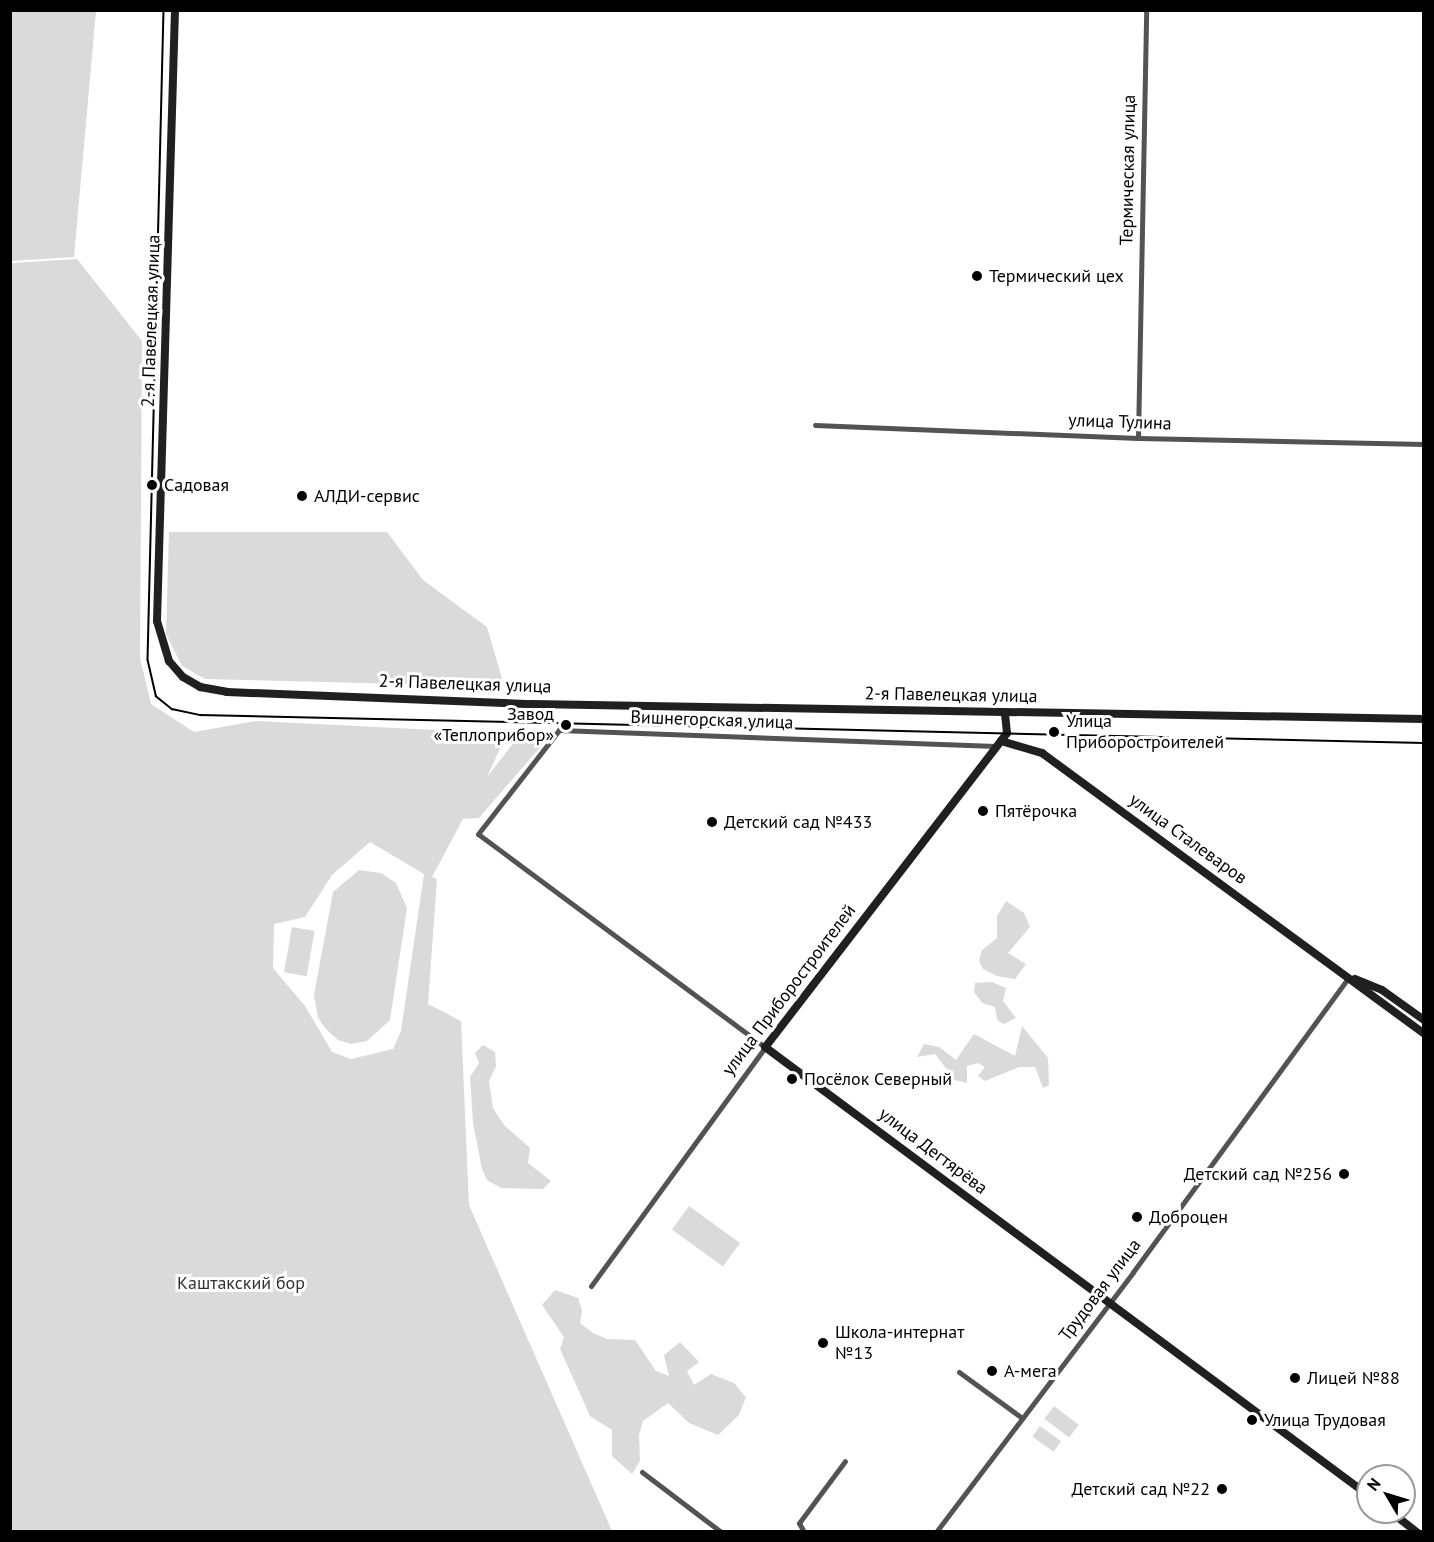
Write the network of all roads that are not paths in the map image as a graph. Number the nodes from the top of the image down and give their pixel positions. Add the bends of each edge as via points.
1 (176, 10) edge
2 (1146, 10) edge
3 (816, 425) dead end
4 (1138, 438) junction
5 (1424, 444) edge
6 (1005, 714) junction
7 (1424, 719) edge
8 (999, 744) junction
9 (478, 834) joint
10 (1348, 978) junction
11 (1424, 1020) edge
12 (1424, 1034) edge
13 (765, 1047) junction
14 (591, 1286) dead end
15 (1110, 1303) junction
16 (959, 1372) dead end
17 (1022, 1418) junction
18 (845, 1461) dead end
19 (642, 1472) dead end
20 (1356, 1486) edge
21 (721, 1532) edge
22 (804, 1532) edge
23 (936, 1532) edge

1 - 6 main road, 2-я Павелецкая улица via 157,621 162,646 183,677 200,687 227,692 532,704
2 - 4 street, Термическая улица
3 - 4 street, улица Тулина
4 - 5 street, улица Тулина
6 - 7 main road, 2-я Павелецкая улица
6 - 8 main road, улица Приборостроителей via 1007,733
8 - 9 street, Вишнегорская улица via 559,730
8 - 10 main road, улица Сталеваров via 1042,753
8 - 13 main road, улица Приборостроителей
9 - 13 street, улица Дегтярёва
10 - 11 main road, улица Сталеваров via 1382,990
10 - 12 main road, улица Сталеваров
10 - 15 street, Трудовая улица
13 - 14 street, улица Приборостроителей
13 - 15 main road, улица Дегтярёва
15 - 17 street, Трудовая улица
15 - 20 main road, улица Дегтярёва
16 - 17 street
17 - 23 street, Трудовая улица
18 - 22 street via 799,1523
19 - 21 street

